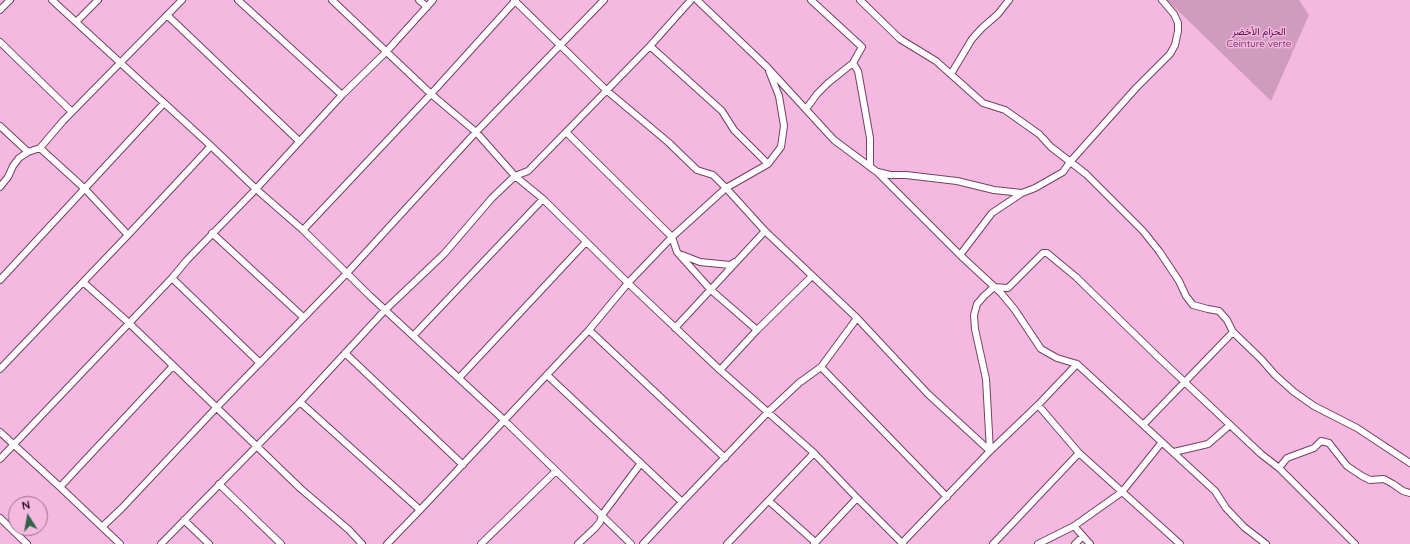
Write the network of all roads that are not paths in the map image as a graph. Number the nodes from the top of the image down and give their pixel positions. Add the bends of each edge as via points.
1 (10, 0) edge
2 (52, 0) edge
3 (98, 0) edge
4 (182, 0) edge
5 (238, 0) edge
6 (332, 0) edge
7 (420, 0) edge
8 (433, 0) edge
9 (515, 0) edge
10 (604, 0) edge
11 (691, 0) edge
12 (697, 0) edge
13 (811, 0) edge
14 (860, 0) edge
15 (1009, 0) edge
16 (1162, 0) edge
17 (427, 7) junction
18 (0, 10) edge
19 (167, 15) junction
20 (76, 22) junction
21 (0, 42) edge
22 (560, 44) junction
23 (650, 46) junction
24 (386, 52) junction
25 (120, 62) junction
26 (853, 63) junction
27 (767, 67) junction
28 (951, 74) junction
29 (606, 90) junction
30 (431, 94) junction
31 (342, 95) junction
32 (164, 103) junction
33 (806, 109) junction
34 (72, 112) junction
35 (0, 126) edge
36 (476, 132) junction
37 (566, 132) junction
38 (299, 141) junction
39 (211, 146) junction
40 (40, 148) junction
41 (28, 152) junction
42 (1070, 162) junction
43 (768, 164) junction
44 (870, 167) junction
45 (877, 172) junction
46 (515, 176) junction
47 (0, 187) edge
48 (726, 188) junction
49 (85, 189) junction
50 (256, 189) junction
51 (1022, 193) junction
52 (543, 199) junction
53 (303, 230) junction
54 (765, 231) junction
55 (212, 233) junction
56 (128, 235) junction
57 (672, 238) junction
58 (586, 242) junction
59 (681, 255) junction
60 (960, 255) junction
61 (736, 262) junction
62 (347, 273) junction
63 (812, 276) junction
64 (172, 278) junction
65 (0, 280) edge
66 (83, 282) junction
67 (628, 283) junction
68 (994, 287) junction
69 (711, 290) junction
70 (385, 310) junction
71 (303, 317) junction
72 (857, 318) junction
73 (129, 323) junction
74 (676, 328) junction
75 (589, 330) junction
76 (757, 330) junction
77 (1232, 332) junction
78 (413, 336) junction
79 (345, 353) junction
80 (260, 363) junction
81 (1077, 364) junction
82 (173, 366) junction
83 (821, 367) junction
84 (0, 368) edge
85 (720, 370) junction
86 (547, 375) junction
87 (459, 378) junction
88 (1184, 382) junction
89 (300, 402) junction
90 (1038, 405) junction
91 (217, 407) junction
92 (768, 412) junction
93 (505, 421) junction
94 (1144, 424) junction
95 (1230, 425) junction
96 (0, 432) edge
97 (1162, 442) junction
98 (13, 445) junction
99 (257, 446) junction
100 (990, 451) junction
101 (1174, 452) junction
102 (814, 453) junction
103 (1079, 453) junction
104 (725, 458) junction
105 (0, 459) edge
106 (641, 463) junction
107 (1410, 463) edge
108 (463, 465) junction
109 (1279, 468) junction
110 (556, 471) junction
111 (219, 484) junction
112 (60, 486) junction
113 (1122, 492) junction
114 (1410, 493) edge
115 (947, 497) junction
116 (856, 498) junction
117 (769, 501) junction
118 (682, 502) junction
119 (420, 510) junction
120 (602, 515) junction
121 (0, 518) edge
122 (184, 520) junction
123 (1074, 526) junction
124 (102, 527) junction
125 (1083, 536) junction
126 (815, 543) edge
127 (27, 544) edge
128 (120, 544) edge
129 (161, 544) edge
130 (209, 544) edge
131 (281, 544) edge
132 (362, 544) edge
133 (387, 544) edge
134 (481, 544) edge
135 (578, 544) edge
136 (631, 544) edge
137 (643, 544) edge
138 (727, 544) edge
139 (902, 544) edge
140 (993, 544) edge
141 (1038, 544) edge
142 (1075, 544) edge
143 (1090, 544) edge
144 (1180, 544) edge
145 (1266, 544) edge
146 (1355, 544) edge

1 - 18 street
2 - 20 street
3 - 20 street
4 - 19 street
5 - 31 street
6 - 24 street
7 - 17 street
8 - 17 street
9 - 22 street
9 - 30 street
10 - 22 street
11 - 23 street
12 - 27 street
13 - 26 street via 862,47
14 - 28 street via 900,39 936,61
15 - 28 street via 972,39
16 - 42 street via 1178,23 1175,45 1170,54
17 - 24 street
19 - 25 street
19 - 38 street
20 - 25 street
21 - 34 street
22 - 29 street
22 - 36 street
23 - 29 street
23 - 43 street via 722,111 734,130
24 - 30 street
24 - 31 street
25 - 32 street
25 - 34 street
26 - 33 street via 828,83
26 - 44 street via 858,71 870,138
27 - 33 street
27 - 43 street via 779,96 784,126 781,146
28 - 42 street via 983,103 1005,110
29 - 37 street
29 - 48 street via 697,170 713,175
30 - 36 street
30 - 53 street
31 - 38 street
32 - 39 street
32 - 49 street
33 - 44 street via 834,140
34 - 40 street
35 - 41 street
36 - 46 street
36 - 62 street
37 - 46 street via 528,171
37 - 57 street
38 - 50 street
39 - 50 street
39 - 56 street
40 - 41 street
40 - 49 street
41 - 47 street via 19,158
42 - 51 street via 1063,172
42 - 77 street via 1086,174 1143,231 1172,269 1193,305 1219,311 1228,320
43 - 48 street
44 - 45 street
45 - 51 street via 957,181 994,190
45 - 60 street
46 - 52 street
46 - 70 street via 492,198 444,254
48 - 54 street
48 - 57 street
49 - 56 street
49 - 65 street
50 - 53 street
50 - 55 street
51 - 60 street via 992,213
52 - 58 street
52 - 78 street
53 - 62 street
54 - 61 street
54 - 63 street
55 - 64 street
55 - 71 street
56 - 66 street
57 - 59 street via 677,252
57 - 67 street
58 - 67 street
58 - 87 street
59 - 61 street via 700,262 730,265
59 - 69 street
60 - 68 street
61 - 69 street
62 - 70 street
62 - 71 street
63 - 72 street
63 - 76 street
64 - 73 street
64 - 80 street
66 - 73 street
66 - 84 street
67 - 74 street
67 - 75 street
68 - 81 street via 1015,310 1041,348 1057,358
68 - 88 street via 1008,288 1047,253 1076,277
68 - 100 street via 977,304 974,315 986,379
69 - 74 street
69 - 76 street
70 - 78 street
70 - 79 street
71 - 80 street
72 - 83 street
72 - 100 street via 928,394
73 - 82 street
73 - 98 street
74 - 85 street
75 - 86 street
75 - 104 street
76 - 85 street
77 - 88 street
77 - 107 street via 1275,375 1304,399 1357,428
78 - 87 street
79 - 89 street
79 - 108 street
80 - 91 street
81 - 90 street
81 - 94 street
82 - 91 street
82 - 112 street
83 - 92 street via 799,383
83 - 115 street
85 - 92 street
86 - 93 street
86 - 106 street
87 - 93 street
88 - 94 street
88 - 95 street
89 - 99 street
89 - 119 street
90 - 100 street
90 - 103 street
91 - 99 street
91 - 124 street
92 - 102 street
92 - 104 street
93 - 108 street
93 - 110 street
94 - 97 street
95 - 101 street via 1208,444
95 - 109 street
96 - 98 street
97 - 101 street
97 - 113 street
98 - 105 street
98 - 112 street
99 - 111 street
99 - 132 street
100 - 115 street
101 - 145 street via 1215,491 1226,508 1244,527
102 - 116 street
102 - 117 street
103 - 113 street
103 - 140 street
104 - 118 street
106 - 118 street
106 - 120 street
108 - 119 street
109 - 114 street via 1286,458 1314,448 1321,441 1329,443 1347,466 1362,476 1370,480 1384,479 1402,491
109 - 146 street
110 - 120 street
110 - 134 street
111 - 122 street
111 - 131 street
112 - 124 street
113 - 123 street
113 - 144 street
115 - 139 street
116 - 126 street
116 - 139 street
117 - 126 street
117 - 138 street
118 - 137 street
119 - 133 street
120 - 135 street via 595,528
120 - 136 street
121 - 127 street
122 - 129 street
122 - 130 street
123 - 125 street
123 - 141 street
124 - 128 street
125 - 142 street
125 - 143 street

